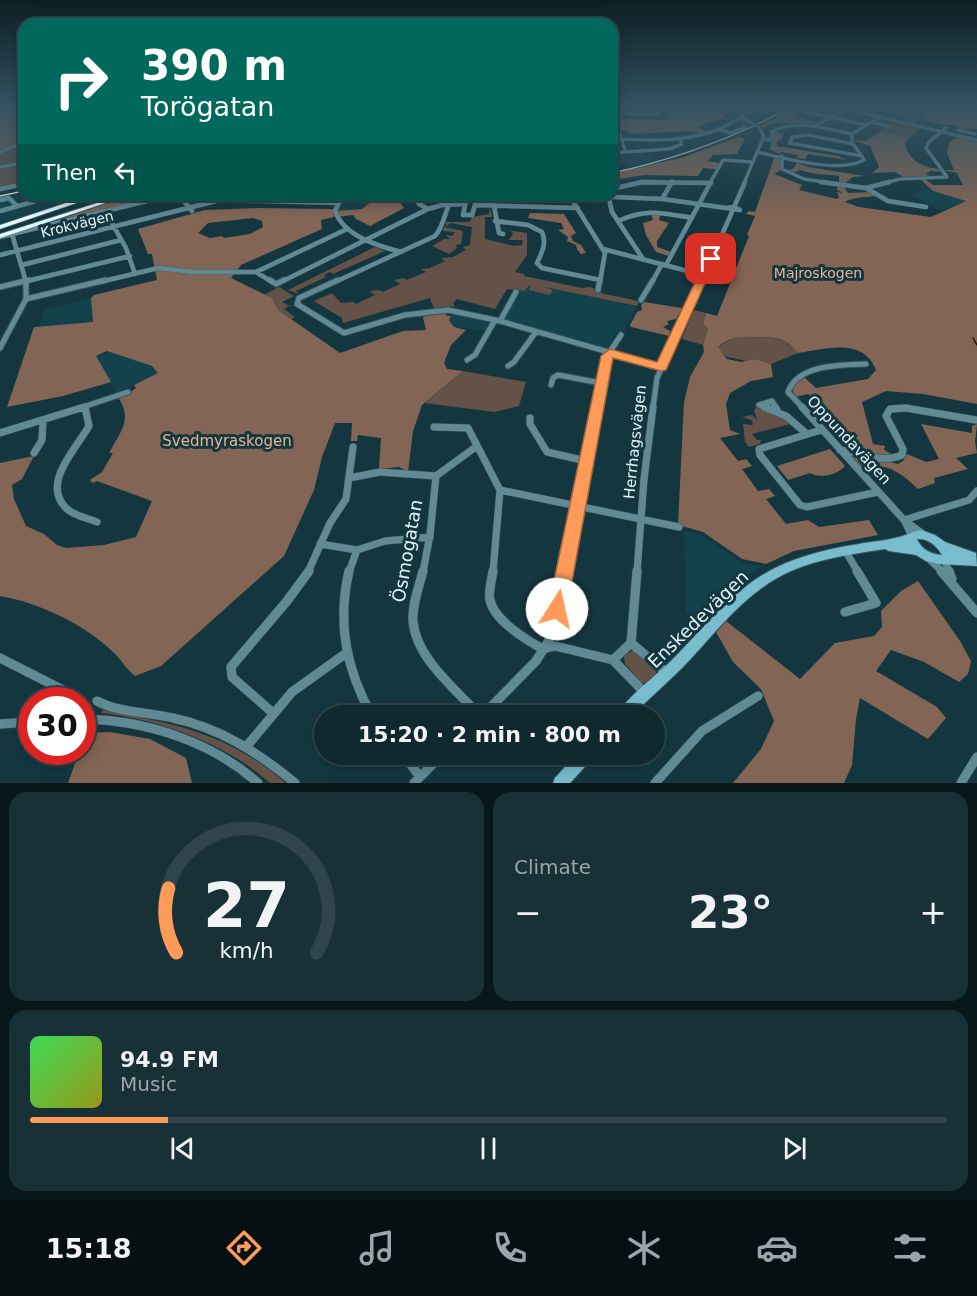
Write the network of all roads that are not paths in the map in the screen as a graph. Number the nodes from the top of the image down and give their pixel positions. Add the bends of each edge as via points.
1 (622, 143) edge
2 (682, 143) edge
3 (762, 143) edge
4 (790, 143) edge
5 (845, 143) edge
6 (929, 143) edge
7 (18, 144) edge
8 (853, 144) joint
9 (625, 150) junction
10 (0, 152) edge
11 (618, 152) edge
12 (757, 152) junction
13 (782, 156) junction
14 (862, 156) junction
15 (753, 162) junction
16 (18, 164) edge
17 (0, 167) edge
18 (672, 181) junction
19 (711, 183) junction
20 (18, 185) edge
21 (618, 187) edge
22 (866, 188) junction
23 (0, 189) edge
24 (618, 197) edge
25 (662, 199) junction
26 (0, 200) edge
27 (35, 201) edge
28 (83, 201) edge
29 (83, 201) edge
30 (92, 201) edge
31 (104, 201) edge
32 (105, 201) edge
33 (146, 201) edge
34 (184, 201) edge
35 (217, 201) edge
36 (286, 201) edge
37 (417, 201) edge
38 (449, 201) edge
39 (465, 201) edge
40 (477, 201) edge
41 (492, 201) edge
42 (573, 201) edge
43 (609, 201) edge
44 (338, 203) joint
45 (700, 203) junction
46 (446, 204) junction
47 (464, 204) junction
48 (476, 205) junction
49 (17, 206) junction
50 (492, 206) junction
51 (545, 207) junction
52 (926, 207) dead end
53 (578, 208) junction
54 (190, 209) junction
55 (428, 209) junction
56 (731, 209) junction
57 (0, 211) edge
58 (105, 211) junction
59 (548, 214) dead end
60 (692, 218) junction
61 (495, 221) junction
62 (618, 221) junction
63 (20, 225) junction
64 (114, 225) junction
65 (347, 229) junction
66 (0, 232) edge
67 (12, 234) junction
68 (503, 234) dead end
69 (368, 239) junction
70 (121, 240) junction
71 (387, 249) junction
72 (603, 249) junction
73 (17, 250) junction
74 (402, 252) junction
75 (0, 255) edge
76 (130, 256) junction
77 (391, 257) junction
78 (643, 259) junction
79 (22, 265) junction
80 (664, 265) junction
81 (256, 272) junction
82 (135, 274) junction
83 (703, 275) junction
84 (27, 280) junction
85 (600, 280) junction
86 (0, 287) edge
87 (598, 290) dead end
88 (516, 292) dead end
89 (26, 299) junction
90 (641, 300) dead end
91 (497, 321) junction
92 (536, 332) junction
93 (621, 335) dead end
94 (0, 348) edge
95 (610, 353) junction
96 (467, 360) dead end
97 (866, 364) dead end
98 (508, 366) dead end
99 (661, 367) junction
100 (601, 383) junction
101 (551, 385) dead end
102 (128, 392) dead end
103 (85, 407) junction
104 (777, 410) dead end
105 (530, 418) dead end
106 (976, 420) edge
107 (42, 421) junction
108 (434, 428) dead end
109 (821, 430) junction
110 (1, 432) edge
111 (807, 434) junction
112 (0, 442) edge
113 (477, 446) junction
114 (353, 447) dead end
115 (840, 450) junction
116 (34, 453) dead end
117 (586, 461) junction
118 (436, 476) junction
119 (349, 478) junction
120 (500, 490) junction
121 (977, 491) edge
122 (878, 492) junction
123 (578, 507) junction
124 (904, 519) junction
125 (642, 520) junction
126 (97, 522) dead end
127 (679, 527) dead end
128 (915, 536) junction
129 (430, 537) junction
130 (320, 544) junction
131 (881, 545) junction
132 (941, 545) junction
133 (357, 550) junction
134 (846, 552) junction
135 (923, 554) junction
136 (946, 560) junction
137 (977, 560) edge
138 (953, 582) junction
139 (845, 612) dead end
140 (977, 613) edge
141 (631, 643) junction
142 (543, 649) junction
143 (345, 654) junction
144 (0, 658) edge
145 (613, 660) junction
146 (667, 674) junction
147 (57, 687) edge
148 (640, 688) junction
149 (758, 696) dead end
150 (97, 701) dead end
151 (365, 705) edge
152 (471, 705) edge
153 (492, 705) edge
154 (630, 705) edge
155 (273, 713) junction
156 (96, 720) edge
157 (18, 723) edge
158 (0, 724) edge
159 (246, 747) junction
160 (977, 757) edge
161 (409, 765) edge
162 (432, 765) edge
163 (576, 765) edge
164 (417, 780) edge
165 (258, 783) edge
166 (295, 783) edge
167 (560, 783) edge
168 (656, 783) edge
169 (962, 783) edge

1 - 9 street
2 - 9 street via 672,148
3 - 12 street, Herrhagsvägen
4 - 14 street
5 - 8 street
6 - 22 street via 926,148 946,178 900,179
7 - 10 street
8 - 14 street
9 - 11 street
12 - 13 street
12 - 15 street, Herrhagsvägen
13 - 14 street via 850,167 862,163
13 - 22 street via 783,170 793,176
15 - 19 street via 724,159
15 - 56 street, Herrhagsvägen
16 - 17 street
18 - 19 street
18 - 21 street
18 - 25 street
19 - 45 street
20 - 23 street
22 - 52 street via 888,201
24 - 25 street
25 - 45 street
26 - 49 street via 9,198
27 - 49 street
28 - 63 highway
29 - 66 highway
30 - 63 highway
31 - 63 highway
32 - 66 highway
33 - 58 street
34 - 54 street
35 - 54 street, Krokvägen
36 - 44 street, Krokvägen
37 - 55 street
38 - 46 street
39 - 47 street
40 - 48 street
41 - 50 street
42 - 53 street
43 - 62 street
44 - 65 street via 335,217
45 - 56 street
45 - 60 street
46 - 47 street
46 - 55 street
46 - 74 street via 440,232
47 - 48 street via 463,215 472,216
48 - 50 street
49 - 57 street
50 - 51 street
50 - 61 street
51 - 53 street
51 - 59 street
53 - 72 street
54 - 64 street, Krokvägen
55 - 69 street
56 - 83 street, Herrhagsvägen
58 - 64 street
58 - 67 street
60 - 62 street via 648,211
60 - 80 street
61 - 68 street
61 - 85 street via 540,228 544,248 537,263 542,268
62 - 78 street
63 - 66 highway
64 - 70 street
64 - 73 street, Krokvägen
65 - 69 street
65 - 81 street
66 - 67 street
67 - 73 street
69 - 71 street
69 - 81 street via 276,284
70 - 76 street
70 - 79 street
71 - 74 street
71 - 77 street
72 - 78 street
72 - 85 street
73 - 75 street, Krokvägen
73 - 79 street
74 - 77 street
76 - 82 street
76 - 84 street
77 - 91 street via 299,298 297,304 344,333 436,310
78 - 80 street
79 - 84 street
80 - 83 street
80 - 90 street
81 - 82 street via 158,268
82 - 89 street
83 - 99 street, Herrhagsvägen
84 - 86 street
84 - 89 street
85 - 87 street
88 - 91 street
89 - 94 street
91 - 92 street
91 - 96 street via 475,355
92 - 95 street
92 - 98 street
93 - 95 street
95 - 99 street
95 - 100 street
97 - 109 street, Oppundavägen via 841,365 791,381 788,392
99 - 125 street, Herrhagsvägen via 654,395
100 - 101 street via 558,375
100 - 117 street
102 - 103 street
103 - 107 street
103 - 126 street via 89,426 67,459 56,493 67,510
104 - 111 street
105 - 117 street via 547,452
106 - 115 street via 890,408 886,416 903,449 902,455 888,460
107 - 110 street
107 - 116 street via 42,440
108 - 113 street via 468,428
109 - 111 street
109 - 115 street, Oppundavägen
110 - 112 street
111 - 122 street via 764,446 759,452 800,505 807,507
113 - 118 street
113 - 120 street
114 - 119 street
115 - 122 street, Oppundavägen
117 - 123 street
118 - 119 street via 380,472
118 - 129 street, Ösmogatan
119 - 130 street via 346,499
120 - 123 street
120 - 142 street via 490,600 521,638
121 - 124 street via 969,500
122 - 124 street, Oppundavägen
123 - 125 street
123 - 142 street via 553,634
124 - 128 street, Oppundavägen
125 - 127 street
125 - 141 street, Herrhagsvägen
128 - 131 street, Enskedevägen
128 - 132 street
128 - 135 street
129 - 133 street via 385,541
129 - 152 street, Ösmogatan via 414,598 414,630 426,654
130 - 133 street
130 - 155 street via 300,584 231,667 232,677
131 - 134 street, Enskedevägen
131 - 135 street, Enskedevägen
132 - 136 street via 947,553
132 - 137 street
133 - 143 street via 343,612
134 - 139 street via 876,603
134 - 146 street, Enskedevägen via 795,565 751,588
135 - 136 street, Enskedevägen
135 - 138 street
136 - 137 street, Enskedevägen
136 - 138 street
138 - 140 street
141 - 145 street, Enskedevägen
141 - 146 street
142 - 145 street via 555,646
142 - 153 street
143 - 151 street
143 - 155 street via 292,692
144 - 147 street
145 - 148 street
146 - 148 street, Enskedevägen
148 - 154 street, Enskedevägen
149 - 168 street via 702,731
150 - 159 street via 108,707 186,721
155 - 159 street
156 - 165 street via 153,730 208,750 235,763
157 - 158 street
159 - 166 street
160 - 169 street
161 - 164 street
162 - 164 street
163 - 167 street

